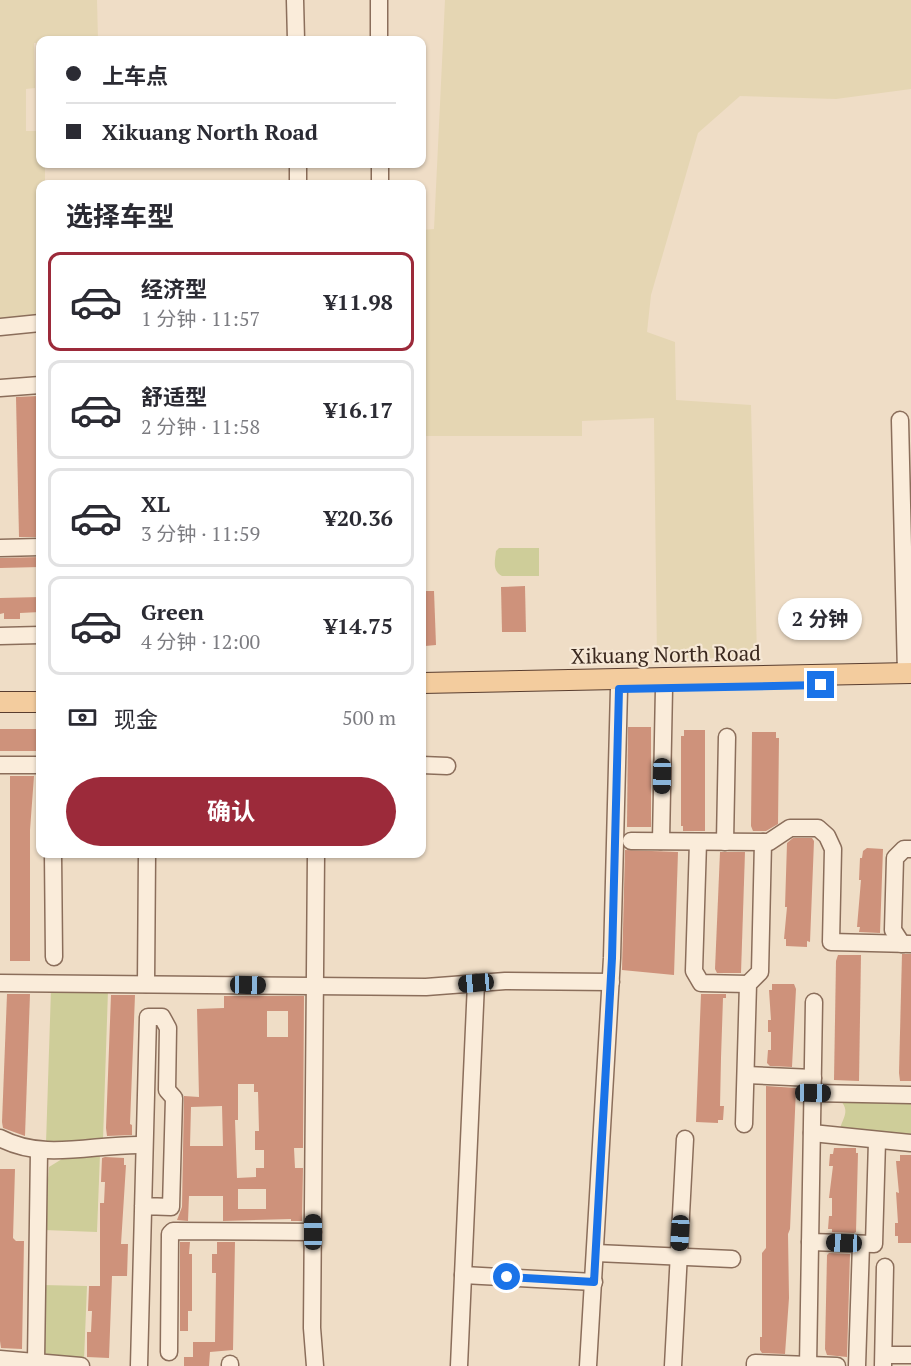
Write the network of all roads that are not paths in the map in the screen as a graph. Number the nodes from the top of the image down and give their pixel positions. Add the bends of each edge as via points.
1 (296, 0) edge
2 (379, 0) edge
3 (296, 36) edge
4 (379, 36) edge
5 (36, 323) edge
6 (0, 327) edge
7 (36, 385) edge
8 (0, 388) edge
9 (900, 420) dead end
10 (36, 547) edge
11 (0, 548) edge
12 (36, 634) edge
13 (0, 636) edge
14 (909, 676) edge
15 (426, 683) edge
16 (664, 688) junction
17 (619, 689) junction
18 (36, 691) edge
19 (0, 692) edge
20 (426, 693) edge
21 (0, 702) edge
22 (36, 702) edge
23 (727, 736) dead end
24 (0, 765) edge
25 (36, 765) edge
26 (426, 765) edge
27 (447, 766) dead end
28 (631, 841) dead end
29 (662, 841) junction
30 (698, 842) junction
31 (725, 842) junction
32 (763, 842) junction
33 (911, 849) edge
34 (53, 858) edge
35 (147, 858) edge
36 (316, 858) edge
37 (907, 944) edge
38 (54, 957) dead end
39 (611, 982) junction
40 (0, 983) edge
41 (476, 983) junction
42 (146, 984) junction
43 (748, 984) junction
44 (315, 986) junction
45 (814, 1002) dead end
46 (746, 1075) junction
47 (813, 1085) junction
48 (146, 1089) junction
49 (167, 1090) junction
50 (911, 1095) edge
51 (744, 1124) dead end
52 (812, 1133) junction
53 (0, 1138) edge
54 (685, 1139) dead end
55 (877, 1141) junction
56 (911, 1143) edge
57 (144, 1145) junction
58 (39, 1151) junction
59 (143, 1206) junction
60 (313, 1232) junction
61 (810, 1242) junction
62 (861, 1244) junction
63 (596, 1253) junction
64 (679, 1257) junction
65 (732, 1259) dead end
66 (885, 1267) dead end
67 (463, 1275) junction
68 (594, 1282) junction
69 (169, 1352) dead end
70 (911, 1355) edge
71 (0, 1359) edge
72 (884, 1360) edge
73 (36, 1361) junction
74 (81, 1366) edge
75 (139, 1366) edge
76 (315, 1366) edge
77 (459, 1366) edge
78 (588, 1366) edge
79 (673, 1366) edge
80 (755, 1366) edge
81 (808, 1366) edge
82 (837, 1366) edge
83 (857, 1366) edge

1 - 3 street
2 - 4 street
5 - 6 street
7 - 8 street
9 - 14 street
10 - 11 street
12 - 13 street
14 - 15 main road, Xikuang North Road
14 - 16 main road, Xikuang North Road
16 - 17 main road, Xikuang North Road
16 - 29 street
17 - 20 main road, Xikuang North Road
17 - 39 street
18 - 19 main road
21 - 22 main road
23 - 31 street
24 - 25 street
26 - 27 street
28 - 29 street
29 - 30 street
30 - 31 street
30 - 43 street via 694,971 701,983
31 - 32 street
32 - 37 street via 776,839 790,828 818,828 833,849 831,942
32 - 43 street via 760,972
33 - 37 street via 904,849 895,858 893,930
34 - 38 street
35 - 42 street
36 - 44 street
39 - 41 street
39 - 63 street
40 - 42 street
41 - 44 street via 426,987
41 - 67 street
42 - 44 street
43 - 46 street
44 - 60 street
45 - 47 street
46 - 47 street
46 - 51 street
47 - 50 street
47 - 52 street
48 - 49 street
48 - 49 street via 148,1017 162,1017 168,1028
48 - 57 street
49 - 59 street via 174,1098 171,1207
52 - 55 street
52 - 61 street
53 - 58 street
54 - 64 street
55 - 56 street
55 - 62 street via 874,1244
57 - 58 street
57 - 59 street
58 - 73 street
59 - 75 street
60 - 69 street via 173,1231
60 - 76 street
61 - 62 street
61 - 81 street
62 - 83 street
63 - 64 street
63 - 68 street
64 - 65 street
64 - 79 street
66 - 72 street
67 - 68 street
67 - 77 street
68 - 78 street
70 - 72 street
71 - 73 street
73 - 74 street
80 - 81 street
81 - 82 street

